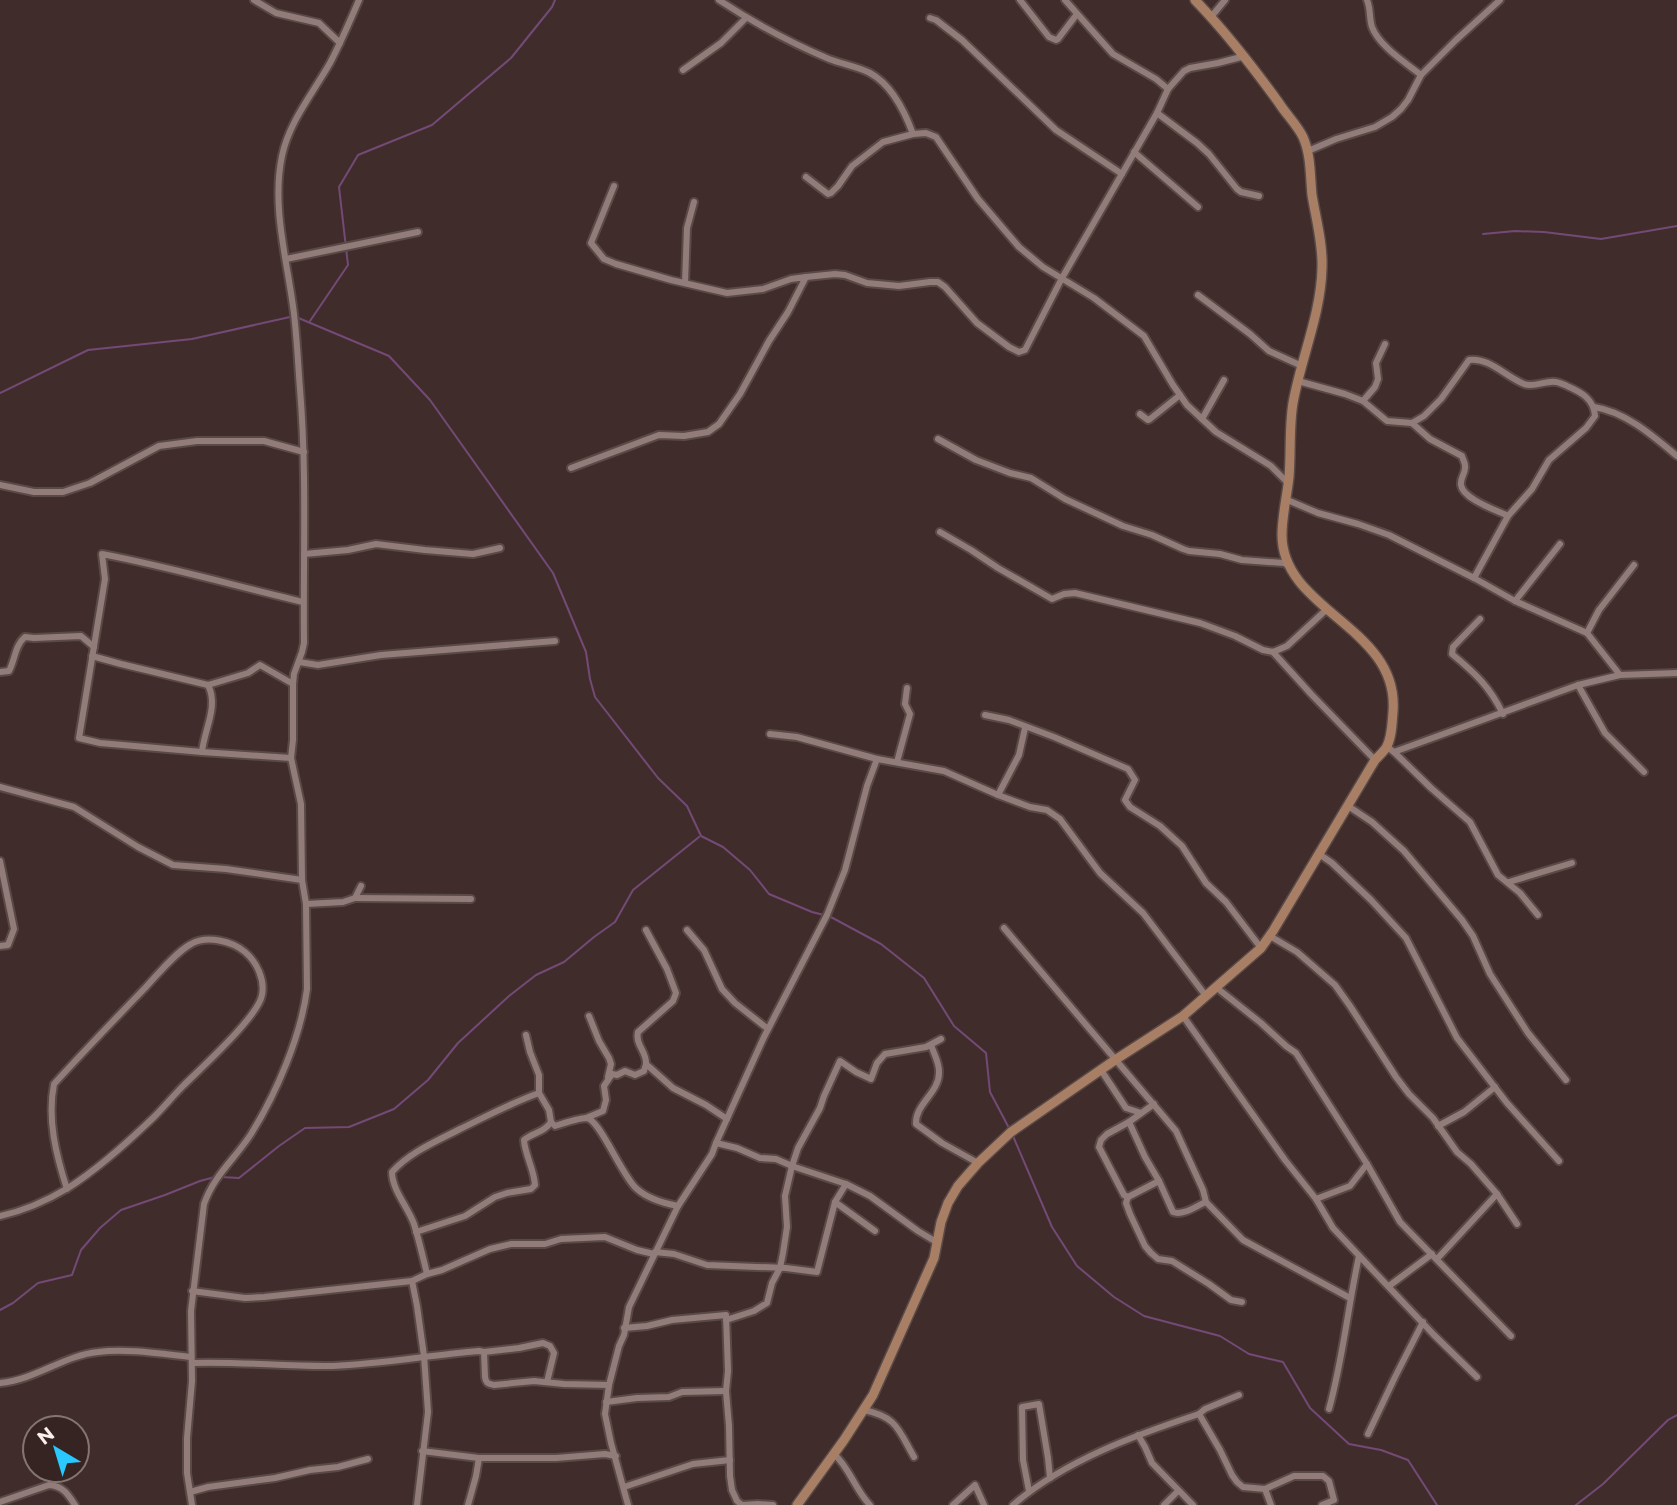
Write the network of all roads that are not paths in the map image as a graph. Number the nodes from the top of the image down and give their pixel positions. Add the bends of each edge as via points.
1 (254, 0) edge
2 (359, 0) edge
3 (719, 0) edge
4 (1020, 0) edge
5 (1065, 0) edge
6 (1195, 0) edge
7 (1225, 0) edge
8 (1367, 0) edge
9 (1500, 0) edge
10 (1077, 14) junction
11 (1211, 17) junction
12 (746, 18) junction
13 (930, 18) dead end
14 (340, 43) junction
15 (1245, 56) junction
16 (683, 70) dead end
17 (1421, 75) junction
18 (1168, 89) junction
19 (1157, 113) junction
20 (913, 134) junction
21 (1308, 151) junction
22 (1134, 152) junction
23 (1122, 174) junction
24 (806, 177) dead end
25 (614, 186) dead end
26 (1259, 196) dead end
27 (694, 202) dead end
28 (1198, 206) dead end
29 (418, 232) dead end
30 (286, 259) junction
31 (806, 277) junction
32 (1062, 278) junction
33 (685, 283) junction
34 (1198, 295) dead end
35 (1385, 344) dead end
36 (1302, 366) junction
37 (1224, 380) dead end
38 (1298, 381) junction
39 (1180, 395) junction
40 (1363, 401) junction
41 (1594, 407) junction
42 (1140, 414) dead end
43 (1202, 419) junction
44 (1412, 423) junction
45 (938, 439) dead end
46 (304, 452) junction
47 (1677, 456) edge
48 (571, 468) dead end
49 (1288, 482) junction
50 (0, 485) edge
51 (1286, 499) junction
52 (1508, 516) junction
53 (940, 532) dead end
54 (1560, 544) dead end
55 (500, 548) dead end
56 (304, 554) junction
57 (1634, 565) dead end
58 (1289, 566) junction
59 (1474, 578) junction
60 (303, 601) junction
61 (1515, 601) junction
62 (1328, 609) junction
63 (1480, 619) dead end
64 (1587, 633) junction
65 (555, 641) dead end
66 (94, 646) junction
67 (1273, 652) junction
68 (92, 656) junction
69 (299, 662) junction
70 (0, 673) edge
71 (1677, 673) edge
72 (1620, 675) junction
73 (293, 684) junction
74 (208, 685) junction
75 (1578, 685) junction
76 (907, 688) dead end
77 (1503, 714) junction
78 (985, 715) dead end
79 (1026, 728) junction
80 (770, 734) dead end
81 (1391, 750) junction
82 (202, 752) junction
83 (291, 758) junction
84 (877, 759) junction
85 (1375, 760) junction
86 (897, 762) junction
87 (1644, 772) dead end
88 (0, 787) edge
89 (998, 795) junction
90 (1348, 806) junction
91 (1320, 854) junction
92 (0, 861) edge
93 (1572, 863) dead end
94 (302, 880) junction
95 (1509, 882) junction
96 (361, 886) dead end
97 (355, 898) junction
98 (471, 899) dead end
99 (306, 904) junction
100 (1538, 915) dead end
101 (1004, 928) dead end
102 (646, 930) dead end
103 (687, 930) dead end
104 (1270, 936) junction
105 (0, 946) edge
106 (1261, 948) junction
107 (1217, 988) junction
108 (1206, 996) junction
109 (589, 1016) dead end
110 (1183, 1016) junction
111 (768, 1028) junction
112 (526, 1035) dead end
113 (942, 1039) dead end
114 (931, 1045) junction
115 (1115, 1060) junction
116 (646, 1064) junction
117 (1101, 1070) junction
118 (608, 1079) junction
119 (1566, 1080) dead end
120 (1495, 1087) junction
121 (539, 1093) junction
122 (1154, 1104) junction
123 (1141, 1113) junction
124 (586, 1118) junction
125 (727, 1119) junction
126 (551, 1122) junction
127 (1129, 1122) junction
128 (1438, 1126) junction
129 (716, 1143) junction
130 (1559, 1161) dead end
131 (978, 1163) junction
132 (1367, 1164) junction
133 (792, 1166) junction
134 (1158, 1181) junction
135 (846, 1184) junction
136 (67, 1189) junction
137 (1497, 1194) junction
138 (1128, 1197) junction
139 (1316, 1199) junction
140 (835, 1202) junction
141 (1206, 1202) junction
142 (678, 1206) junction
143 (0, 1216) edge
144 (1517, 1224) dead end
145 (875, 1231) dead end
146 (416, 1232) junction
147 (938, 1242) junction
148 (654, 1253) junction
149 (1359, 1255) junction
150 (1435, 1256) junction
151 (780, 1268) junction
152 (427, 1274) junction
153 (412, 1281) junction
154 (1389, 1286) junction
155 (192, 1291) junction
156 (1350, 1298) junction
157 (1242, 1302) dead end
158 (726, 1320) junction
159 (1423, 1322) junction
160 (624, 1328) junction
161 (1511, 1336) dead end
162 (484, 1352) junction
163 (424, 1356) junction
164 (191, 1360) junction
165 (1477, 1377) dead end
166 (0, 1382) edge
167 (547, 1382) junction
168 (610, 1385) junction
169 (726, 1391) junction
170 (1239, 1395) dead end
171 (606, 1402) junction
172 (1329, 1409) dead end
173 (864, 1410) junction
174 (1199, 1413) junction
175 (1368, 1434) dead end
176 (1138, 1435) junction
177 (422, 1451) junction
178 (834, 1454) junction
179 (616, 1456) junction
180 (914, 1457) dead end
181 (479, 1458) junction
182 (368, 1459) dead end
183 (730, 1460) junction
184 (1050, 1478) junction
185 (624, 1487) junction
186 (1265, 1489) junction
187 (1029, 1491) junction
188 (1178, 1491) junction
189 (190, 1492) junction
190 (0, 1502) edge
191 (75, 1505) edge
192 (192, 1505) edge
193 (417, 1505) edge
194 (468, 1505) edge
195 (628, 1505) edge
196 (774, 1505) edge
197 (797, 1505) edge
198 (870, 1505) edge
199 (953, 1505) edge
200 (984, 1505) edge
201 (1013, 1505) edge
202 (1164, 1505) edge
203 (1194, 1505) edge
204 (1271, 1505) edge
205 (1322, 1505) edge

1 - 14 street via 275,13 319,23
2 - 14 street
3 - 12 street
4 - 10 street via 1053,40
5 - 10 street
6 - 11 street
7 - 11 street
8 - 17 street via 1375,32
9 - 17 street
10 - 18 street via 1113,54
11 - 15 street
12 - 16 street
12 - 20 street via 810,51 870,72 889,89
13 - 23 street via 961,40 1056,130
14 - 30 street via 295,121 282,156 279,189
15 - 18 street via 1190,68
15 - 21 street via 1302,135
17 - 21 street via 1408,100 1392,117
18 - 19 street
19 - 22 street
19 - 26 street via 1203,149 1237,189
20 - 24 street via 883,142 852,166 831,193
20 - 32 street via 936,137 978,199 1019,247
21 - 36 street via 1322,265
22 - 23 street
22 - 28 street
23 - 32 street
25 - 33 street via 592,238 598,253 616,264
27 - 33 street via 687,228
29 - 30 street
30 - 46 street
31 - 32 street via 835,274 899,286 938,282 977,323 1019,352 1025,350
31 - 33 street via 727,293
31 - 48 street via 719,424 708,432 659,435
32 - 39 street via 1144,336
34 - 36 street via 1269,351
35 - 40 street via 1376,363 1375,387
36 - 38 street
37 - 43 street
38 - 40 street
38 - 49 street
39 - 42 street via 1148,420
39 - 43 street
40 - 44 street via 1387,421
41 - 44 street via 1577,390 1557,382 1526,385 1476,359 1469,360 1441,399
41 - 47 street via 1620,414
41 - 52 street via 1595,416 1586,428 1549,460
43 - 49 street
44 - 52 street via 1462,456 1461,487 1465,493
45 - 58 street via 976,460 1031,478 1130,529 1189,551
46 - 50 street via 264,441 197,441 159,446 90,483 63,492
46 - 56 street
49 - 51 street
51 - 58 street via 1282,537
51 - 59 street via 1389,535
52 - 59 street
53 - 67 street via 1052,599 1075,593 1200,623
54 - 61 street
55 - 56 street via 473,554 376,544
56 - 60 street
57 - 64 street
58 - 62 street
59 - 61 street
60 - 66 street via 102,554 104,579
60 - 69 street via 304,643
61 - 64 street
62 - 67 street via 1287,646
62 - 81 street via 1371,649 1390,679
63 - 77 street via 1453,647 1452,654 1491,691
64 - 72 street
65 - 69 street via 381,655 318,665
66 - 68 street
66 - 70 street via 81,636 25,637 9,671
67 - 85 street
68 - 74 street
68 - 82 street via 79,737
69 - 73 street
71 - 72 street
72 - 75 street
73 - 74 street via 260,665
73 - 83 street
74 - 82 street via 211,720
75 - 77 street
75 - 87 street via 1605,733
76 - 86 street via 905,704 910,714
77 - 81 street
78 - 79 street
79 - 89 street via 1020,755
79 - 106 street via 1128,769 1135,780 1125,800 1130,807 1182,846 1206,883
80 - 84 street
81 - 85 street
81 - 95 street via 1470,822 1498,875
82 - 83 street
83 - 94 street via 300,804
84 - 86 street
84 - 111 street via 827,915
85 - 90 street
86 - 89 street via 944,771
88 - 94 street via 74,807 173,865
89 - 108 street via 1047,810 1060,819 1100,873 1143,913
90 - 91 street
90 - 119 street via 1404,851 1462,920 1528,1033
91 - 104 street
91 - 120 street via 1406,938 1457,1038
92 - 105 street via 14,929 8,945
93 - 95 street
94 - 99 street
95 - 100 street
96 - 97 street
97 - 98 street
97 - 99 street
99 - 155 street via 306,1002 272,1096 209,1191
101 - 115 street
102 - 116 street via 676,993 638,1032
103 - 111 street via 704,950 722,989
104 - 106 street
104 - 128 street via 1335,985 1396,1077
106 - 107 street
107 - 108 street
107 - 132 street via 1296,1053
108 - 110 street
109 - 118 street via 611,1064
110 - 115 street
110 - 139 street
111 - 125 street
112 - 121 street via 539,1075
113 - 114 street
114 - 131 street via 940,1070 932,1093 916,1113 916,1124
114 - 133 street via 885,1054 871,1079 840,1062
115 - 117 street
115 - 122 street
116 - 118 street via 644,1071 635,1075 625,1071
116 - 125 street via 673,1088
117 - 123 street via 1126,1108
117 - 131 street via 1011,1132
118 - 124 street via 603,1111
120 - 128 street
120 - 130 street
121 - 126 street
121 - 146 street via 436,1140 399,1164 392,1178
122 - 123 street
122 - 141 street via 1176,1131
123 - 127 street
124 - 126 street via 555,1126
124 - 142 street via 595,1122 636,1189
125 - 129 street
126 - 146 street via 524,1140 535,1177 531,1189 495,1197 466,1216
127 - 134 street
127 - 138 street via 1107,1134 1099,1147
128 - 137 street
129 - 133 street
129 - 142 street
131 - 147 street via 948,1203
132 - 139 street via 1350,1186
132 - 150 street via 1401,1222
133 - 135 street
133 - 151 street
134 - 138 street
134 - 141 street via 1177,1214
135 - 140 street
135 - 147 street
136 - 136 street via 51,1117 54,1084 190,944 214,940 244,951 262,982 257,1008 154,1117
136 - 143 street
137 - 144 street
137 - 150 street
138 - 157 street via 1130,1214 1151,1253
139 - 149 street via 1333,1228
140 - 145 street
140 - 151 street via 817,1272
141 - 156 street via 1243,1240
142 - 148 street
146 - 152 street
147 - 173 street
148 - 151 street via 707,1265
148 - 152 street via 605,1237 561,1238 545,1244 490,1248
148 - 160 street
149 - 154 street
149 - 156 street
150 - 154 street
150 - 161 street
151 - 158 street via 767,1303
152 - 153 street
153 - 155 street via 245,1298
153 - 163 street
154 - 159 street
155 - 164 street
156 - 172 street
158 - 160 street via 721,1314
158 - 169 street
159 - 165 street
159 - 175 street
160 - 168 street
162 - 163 street
162 - 167 street via 488,1384
162 - 167 street via 543,1343 550,1346 554,1353
163 - 164 street via 334,1366
163 - 177 street via 428,1412
164 - 166 street via 148,1352 98,1352
164 - 189 street
167 - 168 street
168 - 171 street
169 - 171 street
169 - 183 street
170 - 174 street
171 - 179 street via 606,1425
173 - 178 street
173 - 180 street via 894,1422
174 - 176 street
174 - 186 street via 1237,1482
176 - 184 street
176 - 188 street via 1152,1463
177 - 181 street
177 - 193 street
178 - 197 street
178 - 198 street
179 - 181 street
179 - 185 street
181 - 194 street
182 - 189 street
183 - 185 street via 693,1464
183 - 196 street via 737,1502
184 - 187 street
184 - 187 street via 1039,1404 1022,1408
185 - 195 street
186 - 204 street
186 - 205 street via 1294,1476 1323,1476 1334,1500
187 - 201 street
188 - 202 street
188 - 203 street
189 - 192 street
190 - 191 street via 49,1485 65,1490
199 - 200 street via 975,1485

